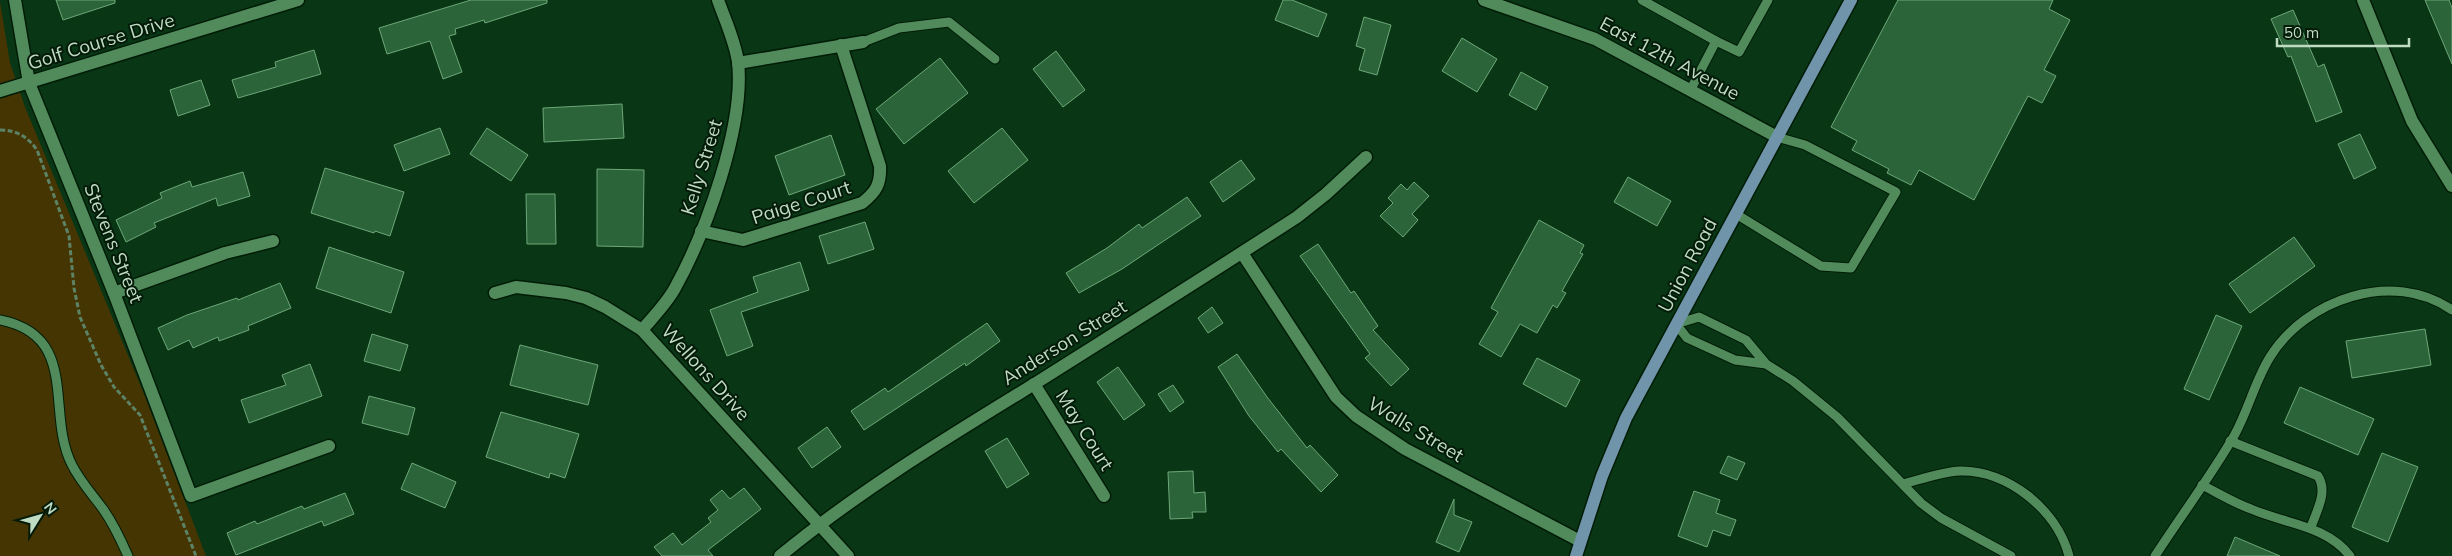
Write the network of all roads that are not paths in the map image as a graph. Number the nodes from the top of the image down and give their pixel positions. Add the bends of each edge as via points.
1 (15, 0) edge
2 (298, 0) edge
3 (718, 0) edge
4 (1484, 0) edge
5 (1642, 0) edge
6 (1768, 0) edge
7 (1851, 0) edge
8 (2363, 0) edge
9 (1716, 41) junction
10 (863, 42) joint
11 (841, 45) junction
12 (995, 59) dead end
13 (738, 63) junction
14 (29, 83) junction
15 (1691, 89) junction
16 (0, 91) edge
17 (1777, 137) junction
18 (1366, 157) dead end
19 (2452, 186) edge
20 (1736, 214) junction
21 (701, 231) junction
22 (273, 241) dead end
23 (1242, 253) junction
24 (114, 293) junction
25 (495, 293) dead end
26 (2452, 310) edge
27 (0, 320) edge
28 (1676, 324) junction
29 (642, 330) junction
30 (1766, 364) junction
31 (1034, 384) junction
32 (2230, 441) junction
33 (329, 446) dead end
34 (1903, 484) junction
35 (2202, 485) junction
36 (1104, 496) dead end
37 (819, 524) junction
38 (2311, 527) junction
39 (1580, 541) junction
40 (128, 556) edge
41 (780, 556) edge
42 (848, 556) edge
43 (1576, 556) edge
44 (2011, 556) edge
45 (2068, 556) edge
46 (2155, 556) edge
47 (2350, 556) edge

1 - 14 street, Stevens Street
2 - 14 street, Golf Course Drive
3 - 13 street, Kelly Street
4 - 15 street, East 12th Avenue via 1596,39
5 - 9 lane
6 - 9 lane via 1739,52
7 - 17 main road, Union Road
8 - 19 street via 2412,121
9 - 15 lane
10 - 11 street
10 - 12 lane via 899,28 949,22
11 - 13 street
11 - 21 street, Paige Court via 880,166 881,180 874,193 862,203 743,240
13 - 21 street, Kelly Street via 736,115 726,159
14 - 16 street, Golf Course Drive
14 - 24 street, Stevens Street
15 - 17 street, East 12th Avenue
17 - 20 main road, Union Road
17 - 20 lane via 1804,145 1896,192 1851,268 1821,266
18 - 23 street, Anderson Street via 1326,194
20 - 28 main road, Union Road
21 - 29 street, Kelly Street via 674,289
22 - 24 street via 225,253
23 - 31 street, Anderson Street
23 - 39 street, Walls Street via 1336,398 1356,416 1405,449
24 - 33 street, Stevens Street via 191,496
25 - 29 street, Wellons Drive via 516,287 573,295 605,307
26 - 32 lane via 2430,298 2377,292 2345,298 2317,311 2292,329 2270,357
27 - 40 lane via 26,328 48,351 59,382 64,438 71,463 111,522
28 - 30 lane via 1687,338 1735,360
28 - 30 lane via 1699,318 1746,340
28 - 39 main road, Union Road via 1619,435
29 - 37 street, Wellons Drive
30 - 34 lane via 1793,381 1837,417
31 - 36 street, May Court
31 - 37 street, Anderson Street via 962,427
32 - 35 lane
32 - 38 lane via 2318,476 2324,485
34 - 44 lane via 1941,518
34 - 45 lane via 1962,471 2005,480 2042,508 2066,546
35 - 38 lane via 2250,509 2295,525
35 - 46 lane
37 - 41 street, Anderson Street
37 - 42 street, Wellons Drive
38 - 47 lane via 2329,536
39 - 43 main road, Union Road

